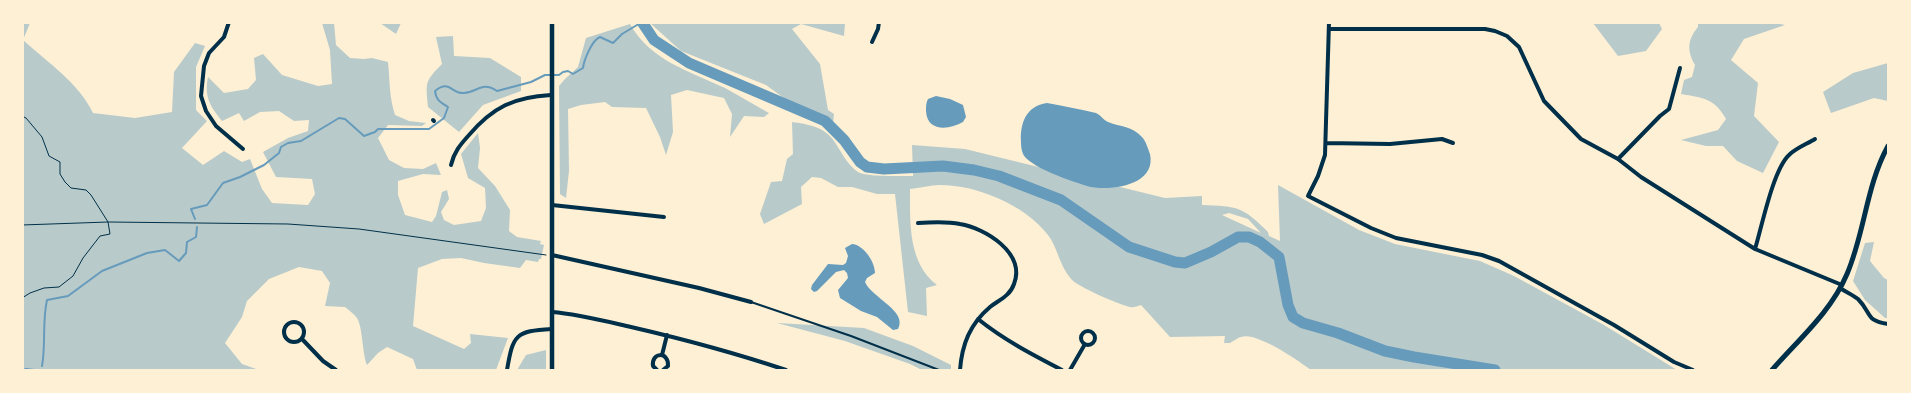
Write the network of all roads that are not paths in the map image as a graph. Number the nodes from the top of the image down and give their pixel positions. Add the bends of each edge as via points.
1 (229, 22) edge
2 (552, 22) edge
3 (879, 22) edge
4 (1329, 22) edge
5 (1329, 29) junction
6 (872, 42) dead end
7 (1680, 68) dead end
8 (551, 95) junction
9 (1816, 139) dead end
10 (1326, 143) junction
11 (1453, 143) dead end
12 (1888, 146) edge
13 (243, 149) dead end
14 (1618, 160) junction
15 (451, 165) dead end
16 (552, 205) junction
17 (664, 218) dead end
18 (918, 222) dead end
19 (1755, 249) junction
20 (552, 256) junction
21 (1841, 287) junction
22 (752, 302) joint
23 (552, 312) junction
24 (978, 319) junction
25 (1888, 324) edge
26 (552, 329) junction
27 (667, 335) junction
28 (302, 339) junction
29 (1085, 344) dead end
30 (662, 355) junction
31 (336, 370) edge
32 (507, 370) edge
33 (552, 370) edge
34 (657, 370) edge
35 (664, 370) edge
36 (786, 370) edge
37 (939, 370) edge
38 (960, 370) edge
39 (1062, 370) edge
40 (1070, 370) edge
41 (1692, 370) edge
42 (1772, 370) edge

1 - 13 street via 224,37 209,53 204,66 201,96 216,126
2 - 8 street
3 - 6 street
4 - 5 street
5 - 10 street
5 - 14 street via 1474,28 1502,33 1519,47 1544,101 1581,139
7 - 14 street via 1670,109
8 - 15 street via 529,96 493,111 460,145
8 - 16 street
9 - 19 street via 1790,154 1783,162
10 - 11 street via 1390,144 1442,139
10 - 41 street via 1322,166 1308,196 1396,238 1499,261
12 - 21 main road via 1874,177 1854,256
14 - 19 street
16 - 17 street
16 - 20 street
18 - 24 street via 947,222 976,228 1009,252 1015,264 1014,284 1008,294
19 - 21 street
20 - 22 street
20 - 23 street
21 - 25 street via 1856,297 1876,323
21 - 42 main road via 1816,322
22 - 37 lane
23 - 26 street
23 - 27 street
24 - 38 street via 965,339
24 - 39 street via 1006,339
26 - 32 street via 522,333 510,349
26 - 33 street
27 - 30 street
27 - 36 street
28 - 28 street via 302,326 292,322 286,325 283,331 287,340 293,343
28 - 31 street
29 - 40 street
30 - 34 street via 657,355 652,361
30 - 35 street via 669,363

